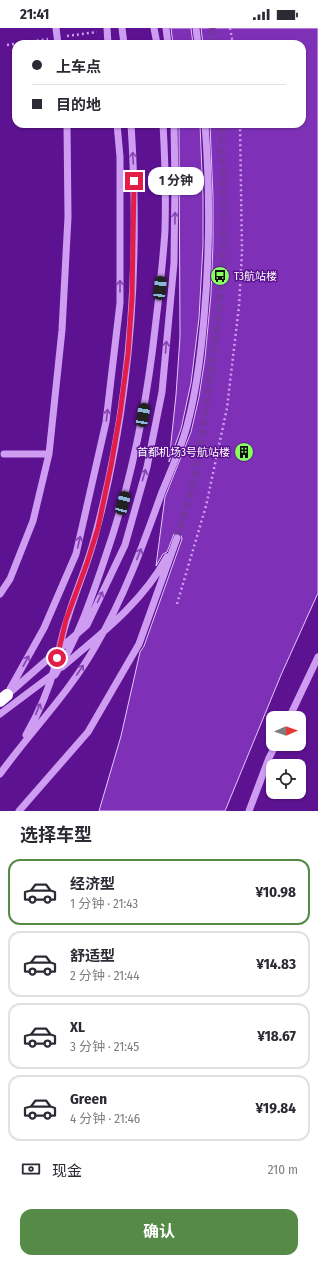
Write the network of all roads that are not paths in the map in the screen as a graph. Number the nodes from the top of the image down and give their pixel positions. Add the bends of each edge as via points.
1 (56, 28) edge
2 (107, 28) edge
3 (122, 28) edge
4 (154, 28) edge
5 (166, 28) edge
6 (196, 28) edge
7 (58, 40) edge
8 (108, 40) edge
9 (124, 40) edge
10 (156, 40) edge
11 (168, 40) edge
12 (198, 40) edge
13 (67, 128) edge
14 (117, 128) edge
15 (131, 128) edge
16 (163, 128) edge
17 (174, 128) edge
18 (206, 128) edge
19 (4, 454) dead end
20 (49, 454) junction
21 (0, 594) edge
22 (318, 657) edge
23 (50, 683) junction
24 (4, 698) edge
25 (292, 711) edge
26 (0, 714) edge
27 (272, 751) edge
28 (13, 756) junction
29 (0, 774) edge
30 (19, 811) edge
31 (249, 811) edge

1 - 7 street
2 - 8 street
3 - 9 street
4 - 10 street
5 - 11 street
6 - 12 street
13 - 20 street via 68,217 62,330
24 -> 14 street via 44,628 76,554 106,422 120,303 120,157
23 -> 15 street via 66,620 100,519 124,387 133,281 134,189
16 - 23 street via 166,189 164,249 153,350 137,445 116,528 95,590 69,652
24 -> 17 street via 87,625 125,545 147,467 162,392 174,264
28 -> 18 street via 62,697 95,648 119,603 188,423 200,358 208,276
19 - 20 street
20 - 21 street via 33,521 10,579
22 - 25 street
28 -> 23 street via 30,729
26 - 30 street via 54,674 117,621 159,571 177,538 139,644 127,665 88,732
27 - 31 street
28 - 29 street

